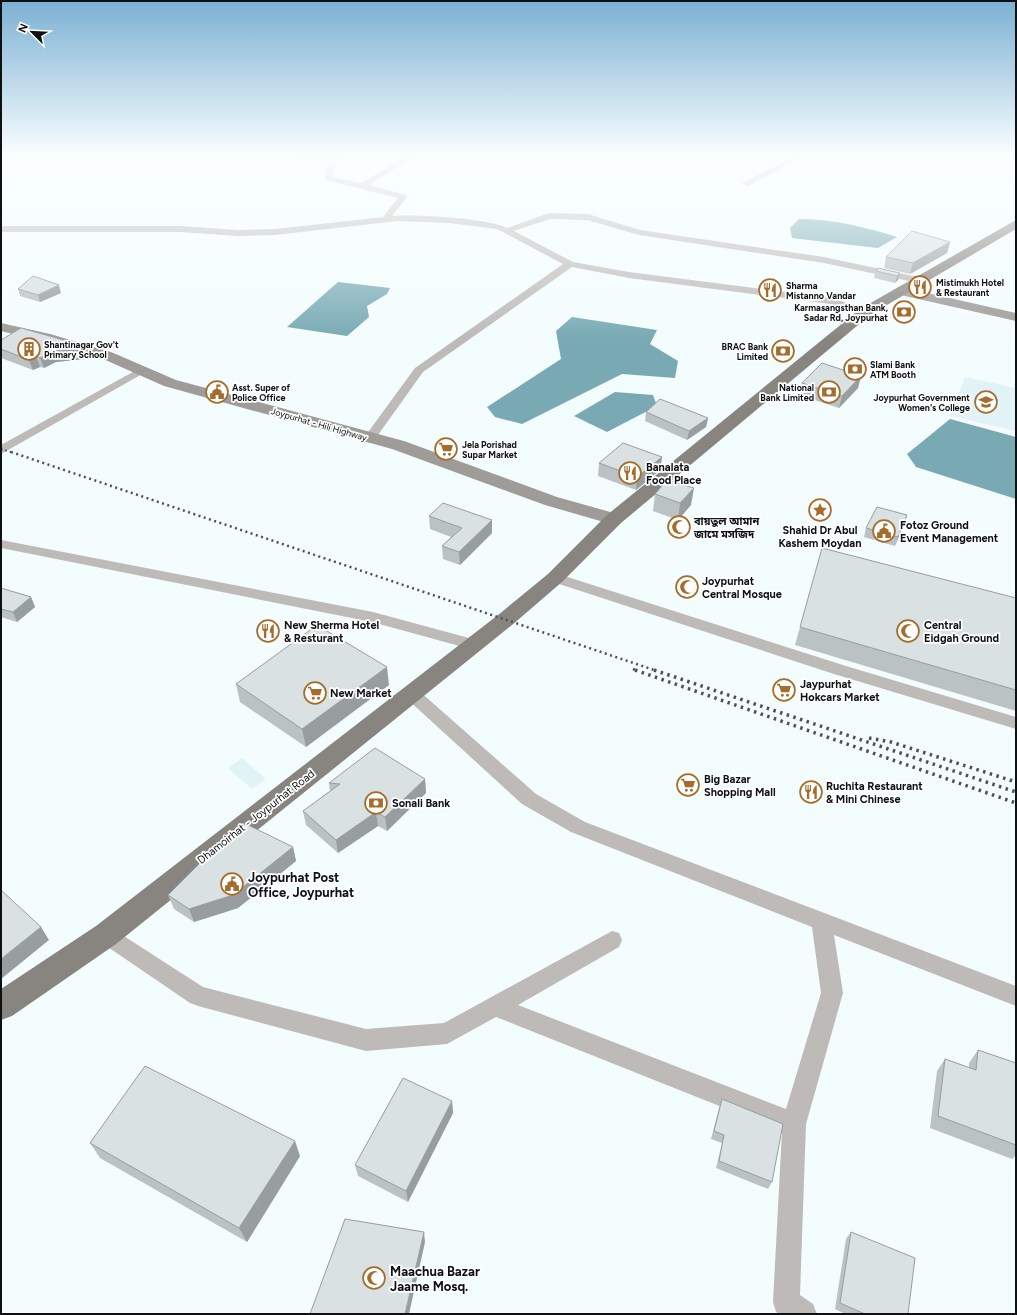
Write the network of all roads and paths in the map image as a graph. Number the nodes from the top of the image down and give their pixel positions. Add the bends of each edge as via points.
1 (388, 216) edge
2 (548, 216) edge
3 (563, 216) edge
4 (385, 220) junction
5 (1016, 224) edge
6 (1, 229) edge
7 (506, 231) junction
8 (570, 264) junction
9 (918, 280) junction
10 (900, 291) junction
11 (865, 312) junction
12 (1016, 317) edge
13 (1, 327) edge
14 (140, 371) junction
15 (369, 438) junction
16 (1, 450) edge
17 (614, 519) junction
18 (1, 544) edge
19 (555, 578) junction
20 (474, 645) junction
21 (412, 694) junction
22 (1016, 723) edge
23 (822, 922) junction
24 (106, 935) junction
25 (612, 940) dead end
26 (1016, 996) edge
27 (1, 1006) edge
28 (495, 1006) junction
29 (794, 1124) junction
30 (803, 1314) edge

1 - 4 street
2 - 7 street
3 - 9 street via 588,217 639,232 824,260
4 - 6 street via 275,232 238,233 180,229
4 - 7 street via 449,220
5 - 9 main road, Dhamoirhat - Joypurhat Road
7 - 8 street
8 - 11 street via 629,275 832,301
8 - 15 street via 419,370
9 - 10 main road, Dhamoirhat - Joypurhat Road
10 - 11 main road, Dhamoirhat - Joypurhat Road
10 - 12 main road
11 - 17 main road, Dhamoirhat - Joypurhat Road
13 - 14 main road, Joypurhat - Hili Highway via 106,355
14 - 15 main road, Joypurhat - Hili Highway via 170,383
14 - 16 street
15 - 17 main road, Joypurhat - Hili Highway via 551,501
17 - 19 main road, Dhamoirhat - Joypurhat Road
18 - 20 street via 373,617
19 - 20 main road, Dhamoirhat - Joypurhat Road
19 - 22 street via 840,670
20 - 21 main road, Dhamoirhat - Joypurhat Road
21 - 23 street via 529,800 578,827
21 - 24 main road, Dhamoirhat - Joypurhat Road
23 - 26 street
23 - 29 street via 832,993
24 - 27 main road, Dhamoirhat - Joypurhat Road
24 - 28 street via 198,996 366,1040 447,1033
25 - 28 street
28 - 29 street
29 - 30 street via 786,1302

